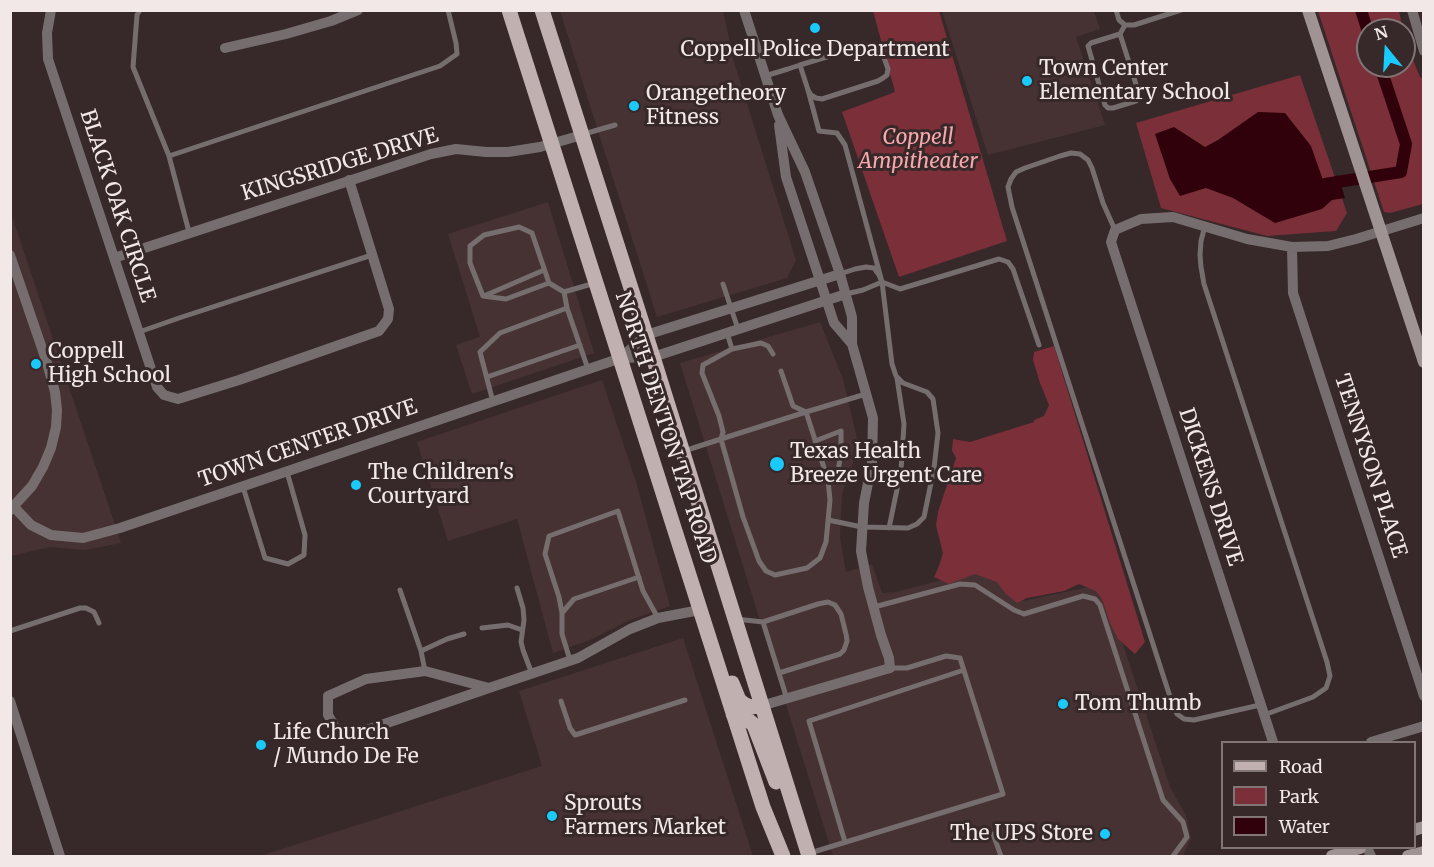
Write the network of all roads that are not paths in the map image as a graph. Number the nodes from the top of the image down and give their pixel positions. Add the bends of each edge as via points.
1 (51, 10) edge
2 (140, 10) edge
3 (358, 10) edge
4 (448, 10) edge
5 (509, 10) edge
6 (542, 10) edge
7 (744, 10) edge
8 (1116, 10) edge
9 (1181, 10) edge
10 (1308, 10) edge
11 (1412, 10) edge
12 (1125, 25) junction
13 (1120, 34) junction
14 (225, 48) dead end
15 (1424, 51) edge
16 (800, 65) junction
17 (765, 76) junction
18 (808, 90) junction
19 (778, 115) junction
20 (615, 125) dead end
21 (582, 135) junction
22 (552, 144) junction
23 (169, 156) junction
24 (349, 180) junction
25 (1424, 218) edge
26 (1205, 226) junction
27 (1115, 230) junction
28 (1381, 231) junction
29 (189, 233) junction
30 (1292, 247) junction
31 (10, 255) edge
32 (372, 255) junction
33 (114, 258) junction
34 (544, 270) junction
35 (840, 274) junction
36 (820, 280) junction
37 (596, 282) junction
38 (882, 282) junction
39 (549, 283) junction
40 (723, 284) dead end
41 (564, 292) junction
42 (846, 294) junction
43 (483, 296) junction
44 (826, 301) junction
45 (567, 308) junction
46 (731, 308) junction
47 (733, 331) junction
48 (139, 333) junction
49 (646, 335) junction
50 (852, 344) junction
51 (580, 345) junction
52 (1039, 345) dead end
53 (732, 349) junction
54 (773, 354) dead end
55 (653, 357) junction
56 (621, 358) junction
57 (1424, 362) edge
58 (588, 370) junction
59 (781, 371) dead end
60 (487, 377) junction
61 (897, 377) junction
62 (867, 394) junction
63 (493, 402) junction
64 (806, 412) junction
65 (721, 440) junction
66 (815, 441) junction
67 (682, 451) junction
68 (287, 472) junction
69 (828, 480) junction
70 (243, 487) junction
71 (12, 509) edge
72 (828, 520) junction
73 (862, 527) junction
74 (889, 528) junction
75 (639, 577) junction
76 (517, 588) dead end
77 (400, 590) dead end
78 (873, 608) junction
79 (562, 613) junction
80 (703, 617) junction
81 (658, 618) junction
82 (735, 619) junction
83 (763, 622) junction
84 (99, 623) dead end
85 (482, 628) dead end
86 (10, 630) edge
87 (522, 630) junction
88 (464, 634) dead end
89 (421, 651) junction
90 (570, 660) junction
91 (890, 668) junction
92 (964, 670) junction
93 (426, 671) junction
94 (779, 673) junction
95 (531, 674) junction
96 (489, 688) junction
97 (1424, 696) edge
98 (787, 699) junction
99 (685, 700) dead end
100 (10, 701) edge
101 (561, 701) dead end
102 (761, 706) junction
103 (1261, 710) junction
104 (733, 714) junction
105 (1424, 726) edge
106 (1273, 741) edge
107 (1374, 741) edge
108 (793, 807) junction
109 (993, 834) dead end
110 (845, 842) junction
111 (1356, 849) edge
112 (1424, 852) edge
113 (809, 855) edge
114 (60, 856) edge
115 (783, 856) edge
116 (1001, 856) edge
117 (1173, 856) edge
118 (1332, 856) edge
119 (1408, 856) edge

1 - 33 street, BLACK OAK CIRCLE via 48,59
2 - 23 lane via 134,67
3 - 14 street via 286,34
4 - 23 lane via 457,54 440,66
5 - 22 main road, NORTH DENTON TAP ROAD
6 - 21 main road, NORTH DENTON TAP ROAD
7 - 17 street
8 - 12 lane
9 - 12 lane
10 - 28 street
11 - 15 street
12 - 13 lane
13 - 13 lane via 1140,97 1108,108 1088,46
16 - 17 lane
16 - 18 lane
16 - 18 lane via 874,46 882,52 888,69 887,75 878,81 822,99
17 - 19 street
18 - 38 lane via 819,131 837,133 845,145
19 - 35 street via 805,172
19 - 36 street via 786,177
20 - 21 lane
21 - 22 street, KINGSRIDGE DRIVE
21 - 49 main road, NORTH DENTON TAP ROAD
22 - 24 street, KINGSRIDGE DRIVE via 508,152 456,149
22 - 37 main road, NORTH DENTON TAP ROAD
23 - 29 lane
24 - 29 street, KINGSRIDGE DRIVE
24 - 32 street
25 - 28 street
26 - 27 street via 1173,217 1141,219
26 - 30 street
26 - 103 lane via 1200,255 1204,284 1330,676 1326,688 1313,697
27 - 103 street, DICKENS DRIVE via 1111,242
27 - 103 lane via 1092,168 1080,154 1071,153 1025,168 1011,179 1008,187 1012,207 1173,706 1184,719 1194,720
28 - 30 street via 1328,246
28 - 57 street
29 - 33 street, KINGSRIDGE DRIVE
30 - 97 street, TENNYSON PLACE via 1293,293
31 - 71 street via 47,363 57,410 51,448 43,467
32 - 48 lane
32 - 48 street, BLACK OAK CIRCLE via 389,309 388,319 379,331 239,380 178,399 164,395 157,387
33 - 48 street, BLACK OAK CIRCLE
34 - 39 lane
34 - 43 lane
34 - 43 lane via 532,233 519,227 484,236 470,246 470,263
35 - 36 street, TOWN CENTER DRIVE
35 - 38 lane via 874,268
35 - 42 street
36 - 44 street
36 - 46 street, TOWN CENTER DRIVE
37 - 41 lane
37 - 56 main road, NORTH DENTON TAP ROAD
38 - 42 lane
38 - 52 lane via 900,289 986,262 1008,262
38 - 61 lane
39 - 41 lane
39 - 43 lane via 506,299
40 - 46 lane
41 - 45 lane
42 - 44 street, TOWN CENTER DRIVE
42 - 50 street via 852,317
44 - 47 street, TOWN CENTER DRIVE
44 - 50 street via 834,323
45 - 51 lane
45 - 60 lane via 500,333 480,352
46 - 47 lane
46 - 49 street, TOWN CENTER DRIVE
47 - 53 lane
47 - 55 street, TOWN CENTER DRIVE
49 - 55 main road, NORTH DENTON TAP ROAD
49 - 56 street, TOWN CENTER DRIVE
50 - 62 street
51 - 58 lane
51 - 60 lane
53 - 54 lane via 761,343
53 - 65 lane via 703,365 702,373 719,416
55 - 56 street, TOWN CENTER DRIVE
55 - 67 main road, NORTH DENTON TAP ROAD
56 - 58 street, TOWN CENTER DRIVE
56 - 80 main road, NORTH DENTON TAP ROAD
58 - 63 street, TOWN CENTER DRIVE
59 - 64 lane via 793,406
60 - 63 lane
61 - 74 lane via 904,424 901,470
61 - 74 lane via 933,399 938,433 924,518 908,528
62 - 64 lane
62 - 73 street via 873,418 872,463
63 - 68 street, TOWN CENTER DRIVE
64 - 65 lane
64 - 66 lane
65 - 67 lane
65 - 72 lane via 743,517 766,571 775,575 789,573 807,568 820,558
66 - 69 lane
66 - 69 lane via 841,431 838,472
67 - 82 main road, NORTH DENTON TAP ROAD
68 - 70 street, TOWN CENTER DRIVE
68 - 70 lane via 305,535 304,555 288,564 265,558
69 - 72 lane
70 - 71 street, TOWN CENTER DRIVE via 83,538 51,535
72 - 73 lane
73 - 74 lane
73 - 78 street via 861,551
75 - 79 lane via 574,599
75 - 79 lane via 618,511 549,536 545,554
75 - 81 lane
76 - 87 lane via 523,608
77 - 89 lane
78 - 91 street
78 - 117 lane via 960,585 975,585 1024,614 1083,596 1095,599 1163,800 1183,822 1187,837
79 - 90 lane via 562,633
80 - 81 street
80 - 102 main road via 721,648 739,700 750,707
80 - 104 main road, NORTH DENTON TAP ROAD
81 - 90 street via 630,628
82 - 83 lane
82 - 102 main road, NORTH DENTON TAP ROAD
83 - 94 lane
83 - 94 lane via 828,602 841,614 847,641 840,654
84 - 86 lane via 94,612 80,608
85 - 87 lane via 508,625
87 - 95 lane via 522,650
88 - 89 lane
89 - 93 lane
90 - 95 street
91 - 92 lane via 907,668 946,656 960,658
91 - 98 street
92 - 110 lane via 808,721
92 - 110 lane via 1003,794
93 - 96 street
93 - 96 street via 366,679 328,696 328,715 336,729 358,733
94 - 98 lane
95 - 96 street
98 - 102 street
99 - 101 lane via 575,735
100 - 114 street
102 - 108 main road, NORTH DENTON TAP ROAD
103 - 106 street, DICKENS DRIVE
104 - 108 main road via 754,725 774,779
104 - 115 main road, NORTH DENTON TAP ROAD
105 - 107 street
108 - 113 main road, NORTH DENTON TAP ROAD
109 - 116 lane
110 - 113 lane
111 - 118 street
112 - 119 street

